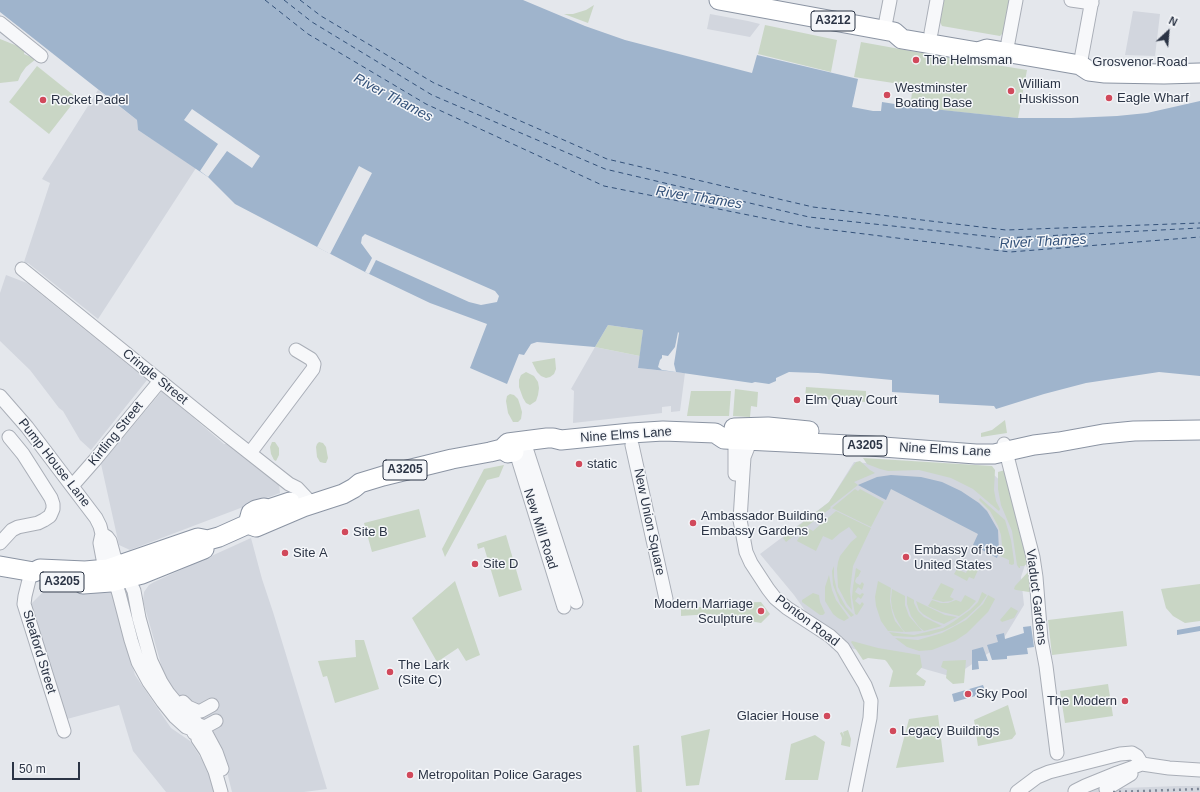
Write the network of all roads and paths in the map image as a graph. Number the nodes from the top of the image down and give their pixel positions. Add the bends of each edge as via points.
1 (719, 0) edge
2 (890, 0) edge
3 (937, 0) edge
4 (1016, 0) edge
5 (1071, 0) edge
6 (1092, 2) edge
7 (0, 23) edge
8 (889, 32) junction
9 (931, 33) junction
10 (987, 49) junction
11 (1006, 53) junction
12 (41, 56) dead end
13 (1200, 61) edge
14 (1080, 65) junction
15 (1200, 73) edge
16 (22, 269) dead end
17 (296, 350) dead end
18 (160, 380) junction
19 (0, 396) edge
20 (1200, 422) edge
21 (1200, 430) edge
22 (742, 433) junction
23 (9, 438) dead end
24 (561, 440) junction
25 (632, 445) dead end
26 (1004, 447) junction
27 (515, 451) junction
28 (250, 453) junction
29 (72, 486) junction
30 (301, 498) junction
31 (0, 543) edge
32 (0, 566) edge
33 (32, 572) junction
34 (118, 573) junction
35 (666, 599) dead end
36 (570, 604) dead end
37 (161, 682) junction
38 (198, 728) junction
39 (64, 731) dead end
40 (1057, 753) dead end
41 (1142, 764) junction
42 (1156, 766) junction
43 (1200, 770) edge
44 (1106, 789) dead end
45 (221, 792) edge
46 (229, 792) edge
47 (855, 792) edge
48 (1017, 792) edge
49 (1075, 792) edge

1 - 8 highway, Grosvenor Road / A3212
2 - 8 street
3 - 9 street
4 - 11 street
5 - 6 street
6 - 14 street
7 - 12 street
8 - 9 highway, Grosvenor Road / A3212 via 904,28
8 - 10 highway, Grosvenor Road / A3212 via 902,39 930,44 978,52
9 - 10 highway, Grosvenor Road / A3212 via 980,42
10 - 11 highway, Grosvenor Road / A3212
11 - 14 highway, Grosvenor Road / A3212
13 - 14 highway, Grosvenor Road / A3212 via 1152,64 1090,61
14 - 15 highway, Grosvenor Road / A3212 via 1089,71 1105,73
16 - 18 street, Cringle Street
17 - 28 street via 312,359 313,369
18 - 28 street, Cringle Street
18 - 29 street, Kirtling Street
19 - 29 street, Pump House Lane
20 - 26 highway, Nine Elms Lane / A3205 via 1094,428
21 - 26 highway, Nine Elms Lane / A3205 via 1134,431
22 - 24 highway, Nine Elms Lane / A3205 via 723,428 714,433 648,432
22 - 26 highway, Nine Elms Lane / A3205 via 772,427
22 - 47 street, Ponton Road via 744,457 740,520 746,552 768,589 786,608 821,629 843,648 865,685 871,701
23 - 31 street via 23,454 51,498 53,509 50,516 44,520 12,530
24 - 27 highway, Nine Elms Lane / A3205 via 556,445
24 - 27 highway, Nine Elms Lane / A3205 via 554,438 508,443
25 - 35 street, New Union Square
26 - 40 street, Viaduct Gardens via 1035,568 1041,639
27 - 30 highway, Nine Elms Lane / A3205 via 452,459 360,483 344,482
27 - 36 street, New Mill Road
28 - 30 street, Cringle Street
29 - 34 street, Pump House Lane via 100,526 103,560
30 - 34 highway, A3205 via 269,509 256,510 251,513 248,524 208,540 205,548 146,573
32 - 33 highway, A3205
33 - 34 highway, A3205 via 41,580 85,584 102,583
33 - 39 street, Sleaford Street via 24,604
34 - 37 street via 136,600 138,618 149,655
34 - 38 street via 119,594 138,662 149,682 175,717 186,726
37 - 38 street
37 - 38 street via 192,710 214,712
38 - 45 street via 198,739 215,771
38 - 46 street via 216,752
41 - 42 street
41 - 48 street via 1137,756 1128,752 1049,772 1037,777
41 - 49 street
42 - 43 street
42 - 44 street via 1131,774

